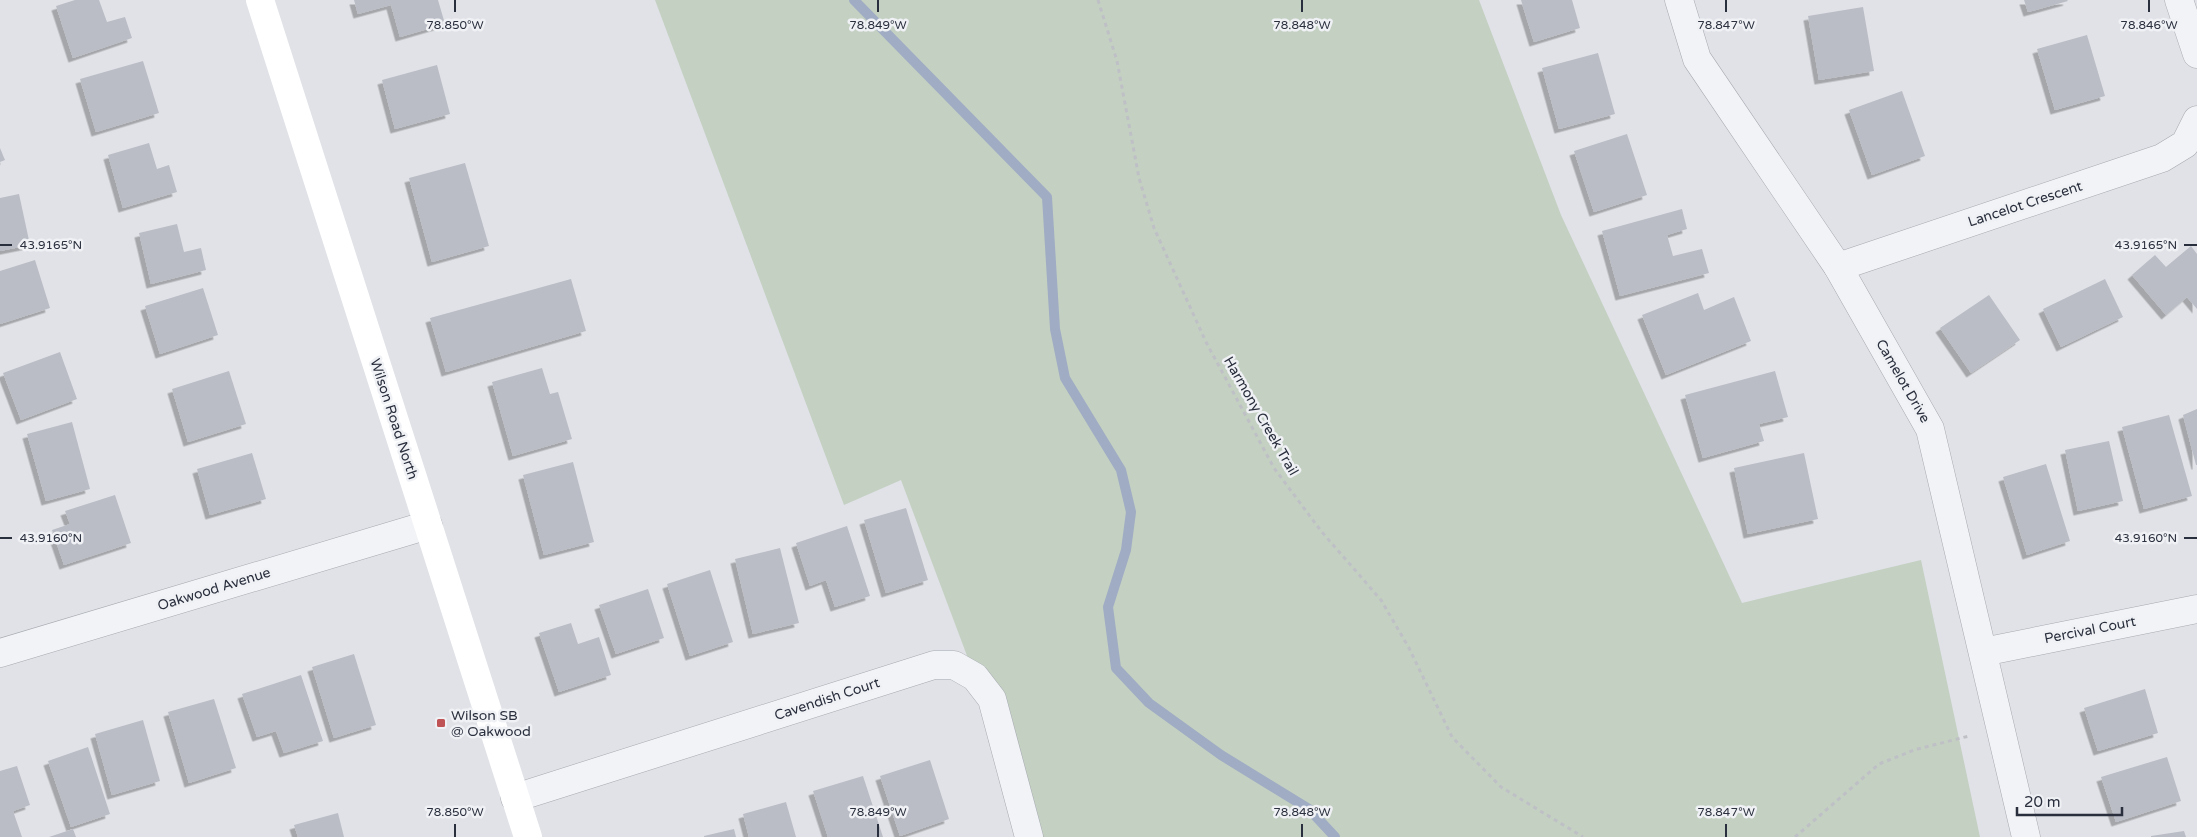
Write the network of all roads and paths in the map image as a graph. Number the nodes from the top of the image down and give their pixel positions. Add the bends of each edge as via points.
1 (260, 0) edge
2 (1098, 0) edge
3 (1679, 0) edge
4 (2179, 0) edge
5 (2197, 54) edge
6 (2197, 120) edge
7 (1838, 267) junction
8 (428, 525) junction
9 (2197, 609) edge
10 (1983, 652) junction
11 (0, 653) edge
12 (2001, 728) junction
13 (515, 798) junction
14 (528, 837) edge
15 (1029, 837) edge
16 (1583, 837) edge
17 (1795, 837) edge
18 (2026, 837) edge

1 - 8 main road, Wilson Road North
2 - 16 path, Harmony Creek Trail via 1117,61 1139,178 1154,228 1206,342 1274,468 1321,531 1381,600 1409,648 1452,737 1502,787
3 - 7 street, Camelot Drive via 1697,59
4 - 5 street
6 - 7 street, Lancelot Crescent via 2185,144 2162,158
7 - 10 street, Camelot Drive via 1930,429
8 - 11 street, Oakwood Avenue
8 - 13 main road, Wilson Road North
9 - 10 street, Percival Court
10 - 12 street, Camelot Drive
12 - 17 path via 1914,750 1879,764
12 - 18 street, Camelot Drive
13 - 14 main road, Wilson Road North
13 - 15 street, Cavendish Court via 934,665 954,665 975,677 992,699

